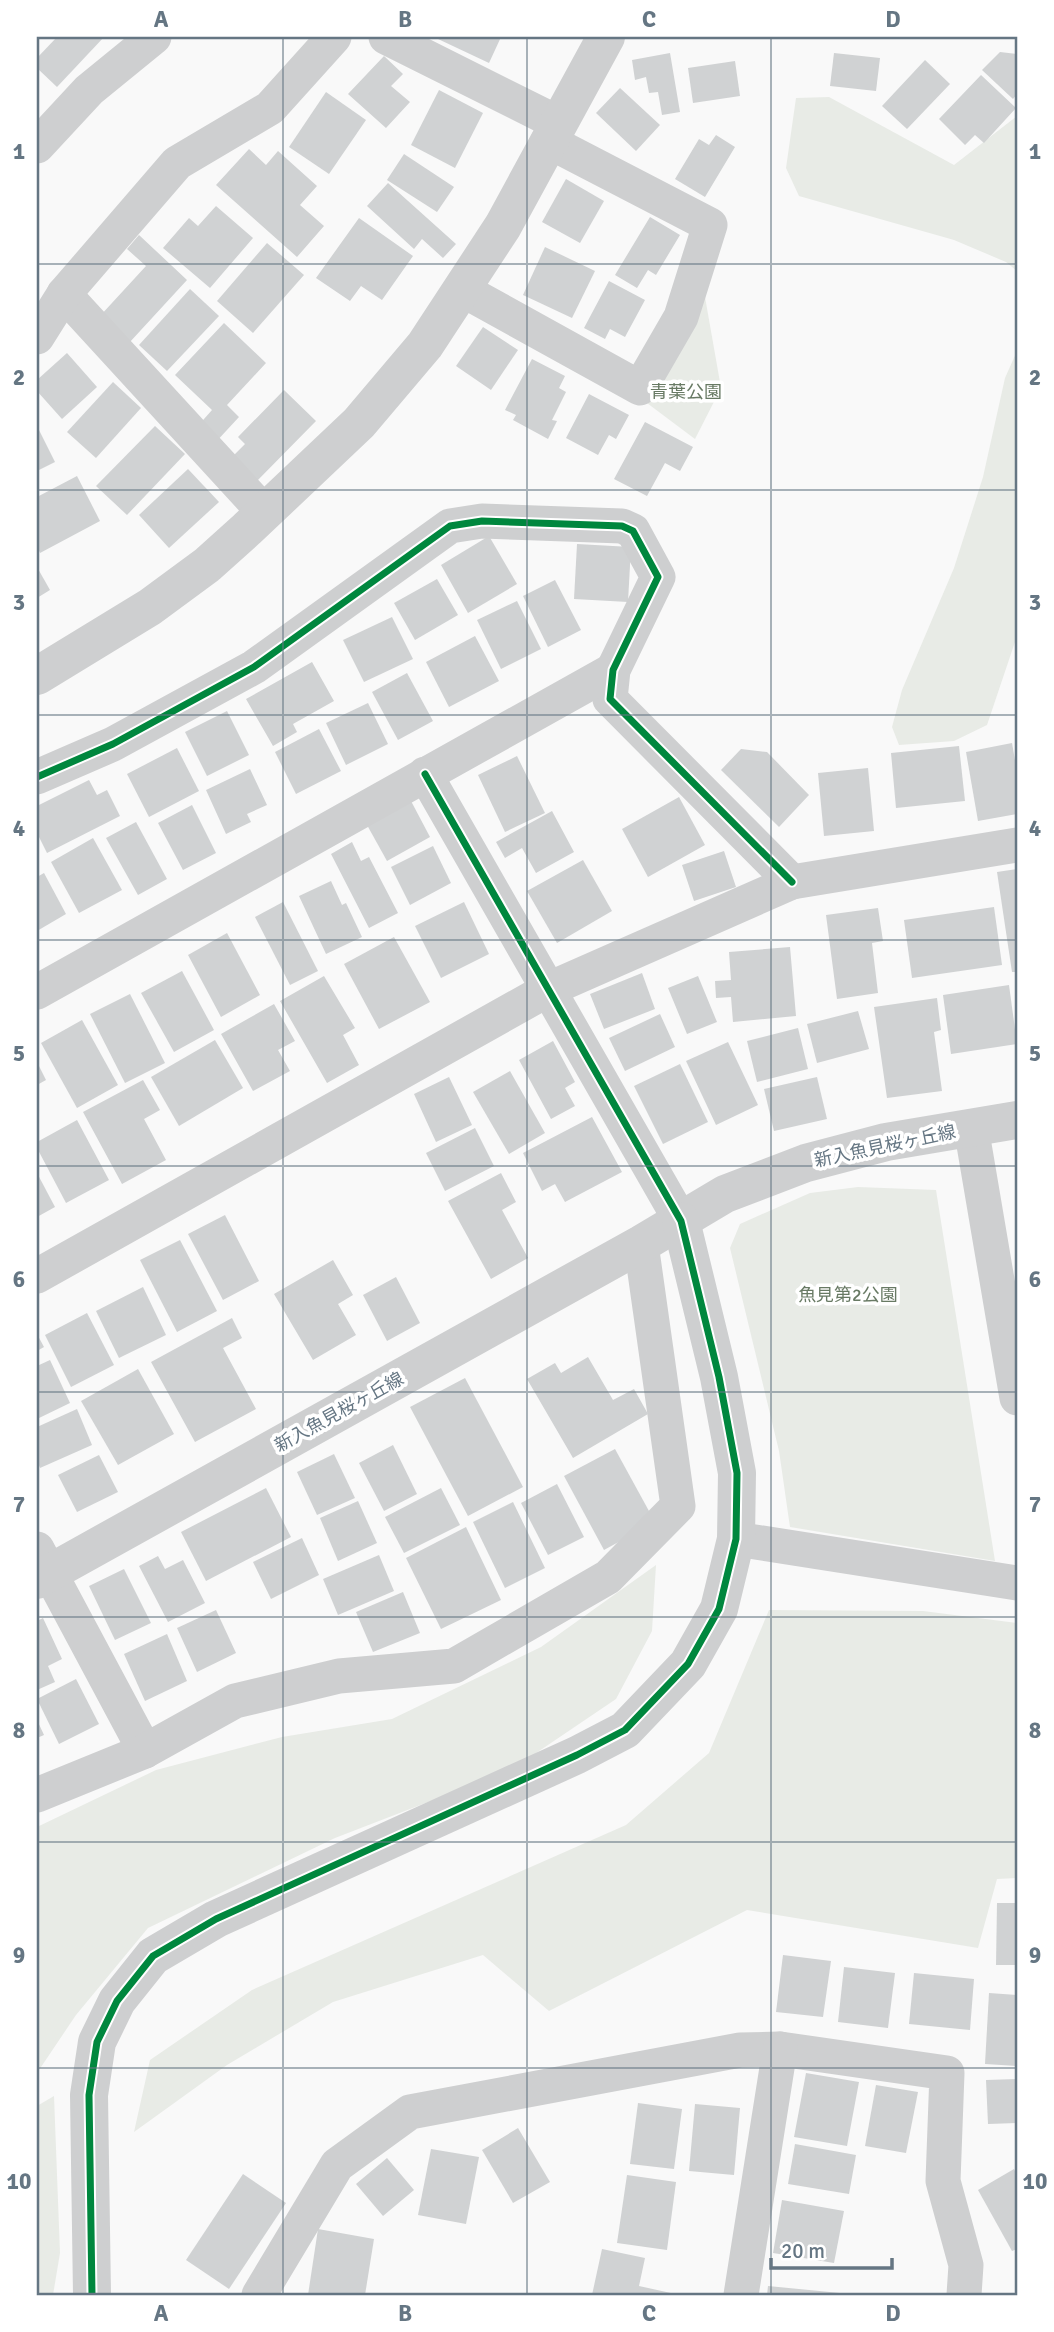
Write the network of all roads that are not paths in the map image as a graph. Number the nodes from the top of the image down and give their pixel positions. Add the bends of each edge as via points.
1 (154, 37) edge
2 (334, 37) edge
3 (386, 37) edge
4 (606, 37) edge
5 (553, 132) junction
6 (37, 146) edge
7 (461, 289) junction
8 (64, 294) junction
9 (37, 337) edge
10 (265, 513) junction
11 (613, 670) junction
12 (37, 676) edge
13 (425, 775) junction
14 (37, 777) edge
15 (1017, 845) edge
16 (792, 882) junction
17 (549, 989) junction
18 (37, 992) edge
19 (1017, 1120) edge
20 (971, 1127) junction
21 (681, 1221) junction
22 (641, 1244) junction
23 (37, 1276) edge
24 (1017, 1398) edge
25 (737, 1539) junction
26 (41, 1567) edge
27 (1017, 1583) edge
28 (145, 1751) junction
29 (37, 1794) edge
30 (780, 2049) junction
31 (92, 2295) edge
32 (259, 2295) edge
33 (741, 2295) edge
34 (964, 2295) edge

1 - 6 street via 89,90
2 - 8 street via 270,108 177,163
3 - 5 street
4 - 5 street
5 - 7 street via 503,226
5 - 7 street via 710,225 681,317 640,388
7 - 10 street via 425,345 359,423
8 - 9 street
8 - 10 street
10 - 12 street via 207,565 150,607
11 - 13 street
11 - 14 street via 658,578 633,531 622,526 494,522 450,526 254,667 113,744
11 - 16 street via 610,699
13 - 17 street
13 - 18 street
15 - 16 street
16 - 17 street
17 - 21 street
17 - 23 street
19 - 20 street, 新入魚見桜ヶ丘線
20 - 21 street, 新入魚見桜ヶ丘線 via 806,1163 725,1194
20 - 24 street
21 - 22 street, 新入魚見桜ヶ丘線
21 - 25 street via 737,1473
22 - 26 street, 新入魚見桜ヶ丘線
22 - 28 street via 678,1506 608,1577 454,1666 339,1676 235,1701
25 - 27 street
25 - 31 street via 719,1609 688,1664 625,1730 216,1919 153,1956 117,2001 97,2042 89,2095
26 - 28 street
28 - 29 street
30 - 32 street via 740,2050 410,2112 337,2165
30 - 33 street
30 - 34 street via 947,2073 943,2180 966,2265

